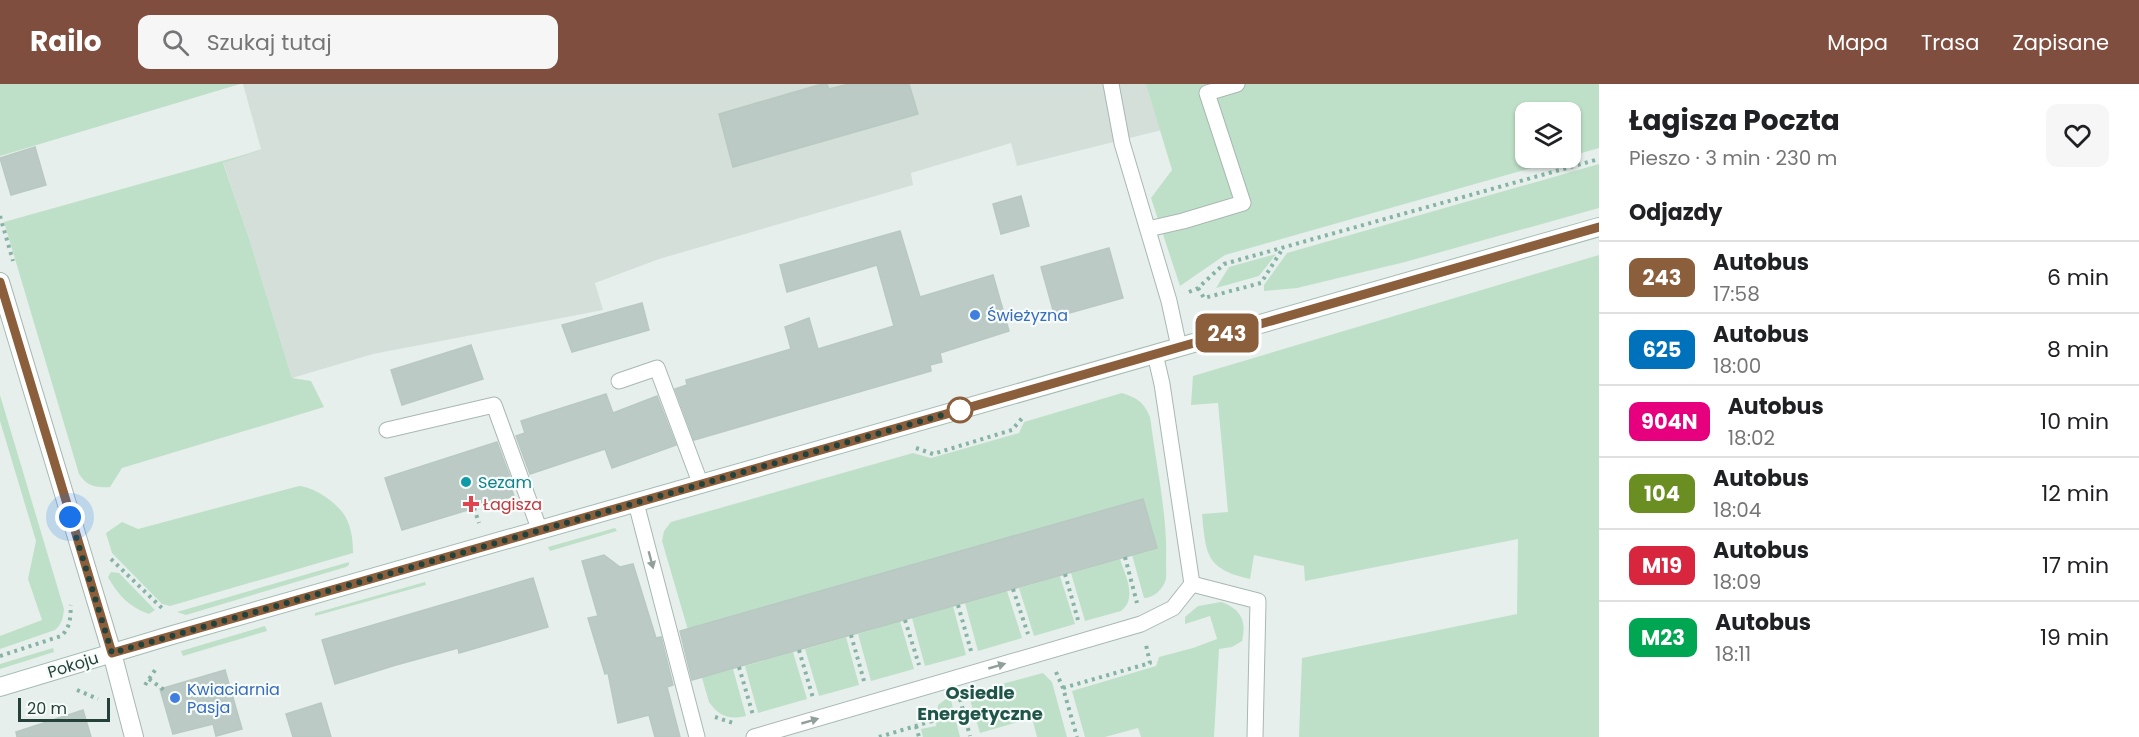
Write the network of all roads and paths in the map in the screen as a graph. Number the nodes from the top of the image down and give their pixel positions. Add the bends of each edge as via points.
1 (1111, 84) edge
2 (1237, 84) edge
3 (1599, 159) edge
4 (1599, 227) edge
5 (1148, 229) junction
6 (1283, 248) junction
7 (0, 282) edge
8 (1198, 288) junction
9 (1169, 301) junction
10 (1179, 347) junction
11 (1155, 354) junction
12 (619, 381) dead end
13 (387, 430) dead end
14 (701, 484) junction
15 (636, 503) junction
16 (474, 508) dead end
17 (490, 520) dead end
18 (479, 523) junction
19 (471, 525) dead end
20 (540, 531) junction
21 (107, 551) dead end
22 (1065, 574) dead end
23 (1192, 584) junction
24 (1013, 589) dead end
25 (71, 603) dead end
26 (958, 604) dead end
27 (175, 608) dead end
28 (905, 620) dead end
29 (1080, 626) dead end
30 (851, 635) dead end
31 (1030, 641) dead end
32 (799, 650) dead end
33 (112, 653) junction
34 (0, 656) edge
35 (972, 657) dead end
36 (739, 667) dead end
37 (921, 672) dead end
38 (149, 679) dead end
39 (0, 687) edge
40 (866, 687) dead end
41 (1062, 688) dead end
42 (164, 690) dead end
43 (957, 690) dead end
44 (814, 702) dead end
45 (933, 704) dead end
46 (713, 715) dead end
47 (754, 719) dead end
48 (744, 722) dead end
49 (916, 726) junction
50 (970, 736) edge
51 (134, 737) edge
52 (697, 737) edge
53 (754, 737) edge
54 (879, 737) edge
55 (919, 737) edge
56 (1077, 737) edge
57 (1255, 737) edge

1 - 5 lane via 1122,143
2 - 5 lane via 1207,93 1243,203
3 - 6 path
4 - 10 street, Pokoju
5 - 9 lane
6 - 8 path via 1224,264
6 - 8 path via 1261,283 1204,298
7 - 33 street
8 - 9 path
9 - 10 lane
10 - 11 street, Pokoju
11 - 14 street, Pokoju
11 - 23 lane
12 - 14 lane via 657,368
13 - 20 lane via 494,405
14 - 15 street, Pokoju
15 - 20 street, Pokoju
15 -> 52 lane
16 - 18 path
17 - 18 path
18 - 19 path
20 - 33 street, Pokoju
21 - 27 path via 111,561 164,612
22 - 29 path
53 -> 23 lane via 1141,624 1173,608
23 - 57 lane via 1258,601
24 - 31 path
25 - 34 path via 67,630 56,639
26 - 35 path
28 - 37 path
30 - 40 path
32 - 44 path
33 - 39 street, Pokoju
33 - 51 street
36 - 47 path
38 - 42 path
41 - 56 path
43 - 50 path
45 - 49 path via 932,721
46 - 48 path via 734,725
49 - 54 path
49 - 55 path

